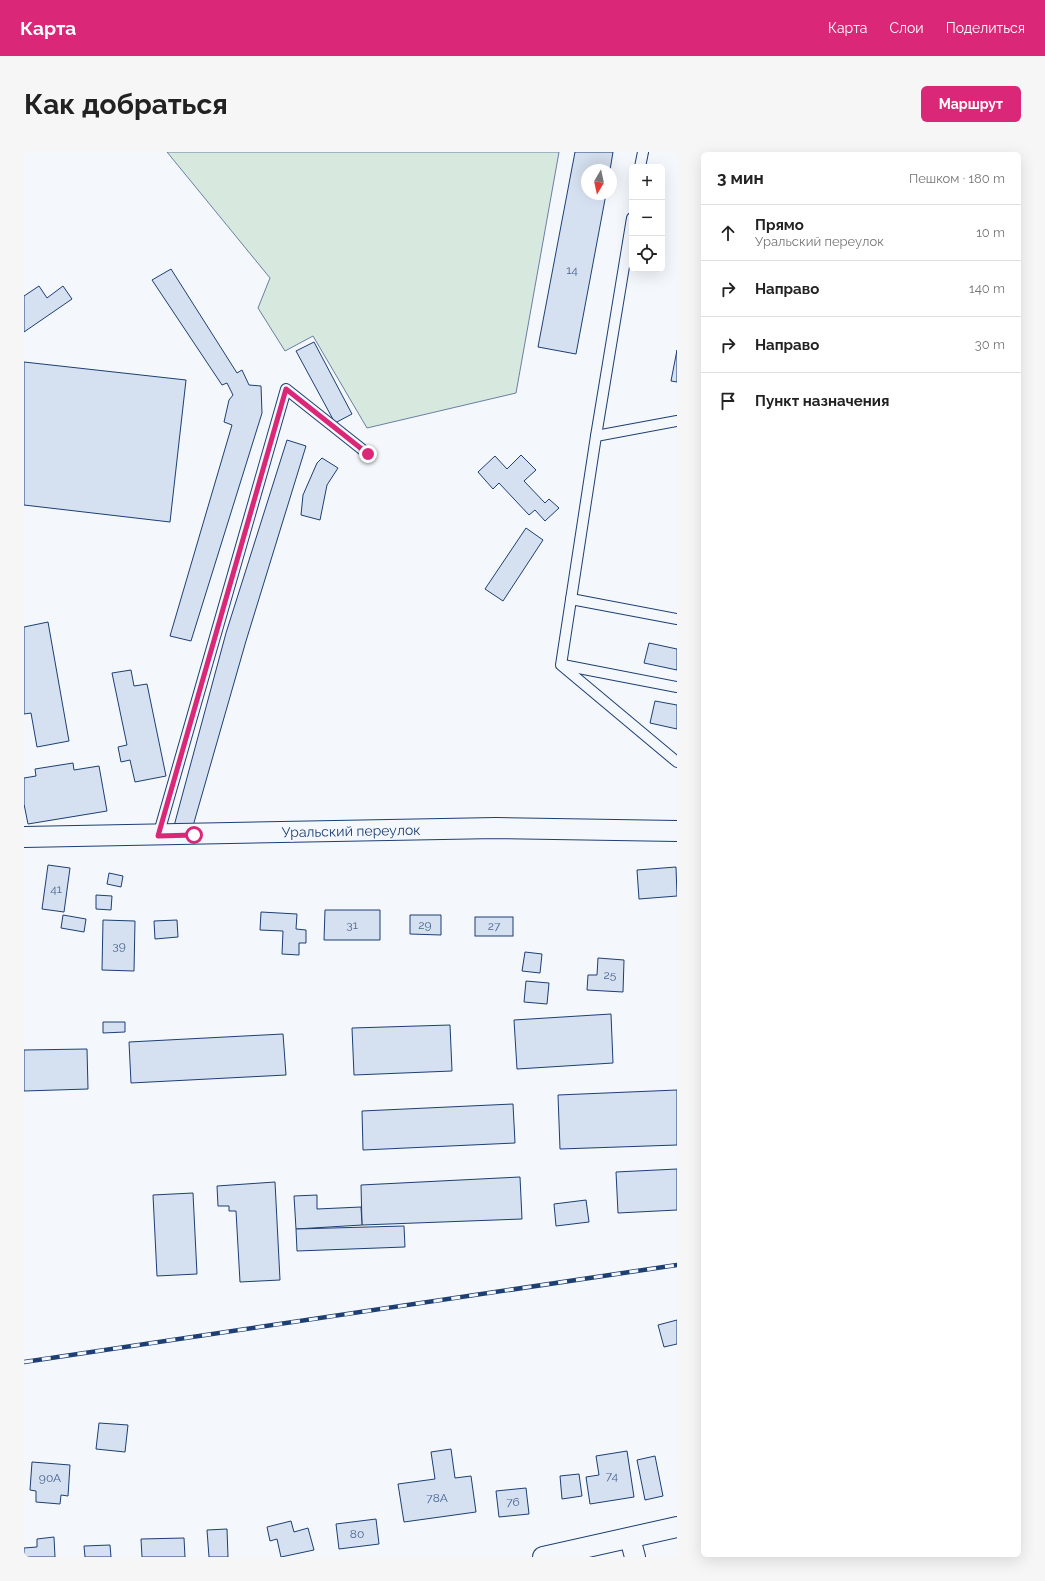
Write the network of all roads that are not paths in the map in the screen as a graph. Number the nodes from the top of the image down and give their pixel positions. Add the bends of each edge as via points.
1 (643, 152) edge
2 (641, 164) edge
3 (629, 236) edge
4 (677, 421) edge
5 (596, 436) junction
6 (368, 454) dead end
7 (571, 599) junction
8 (677, 619) edge
9 (561, 665) junction
10 (677, 687) edge
11 (677, 762) edge
12 (677, 831) edge
13 (158, 836) junction
14 (24, 837) edge
15 (677, 1527) edge
16 (630, 1538) junction
17 (543, 1557) edge
18 (635, 1557) edge

1 - 2 lane
3 - 5 lane
4 - 5 lane
5 - 7 lane
6 - 13 lane via 286,389
7 - 8 lane
7 - 9 lane
9 - 10 lane
9 - 11 lane
12 - 13 street, Уральский переулок via 496,828
13 - 14 street, Уральский переулок
15 - 16 street
16 - 17 street
16 - 18 street

